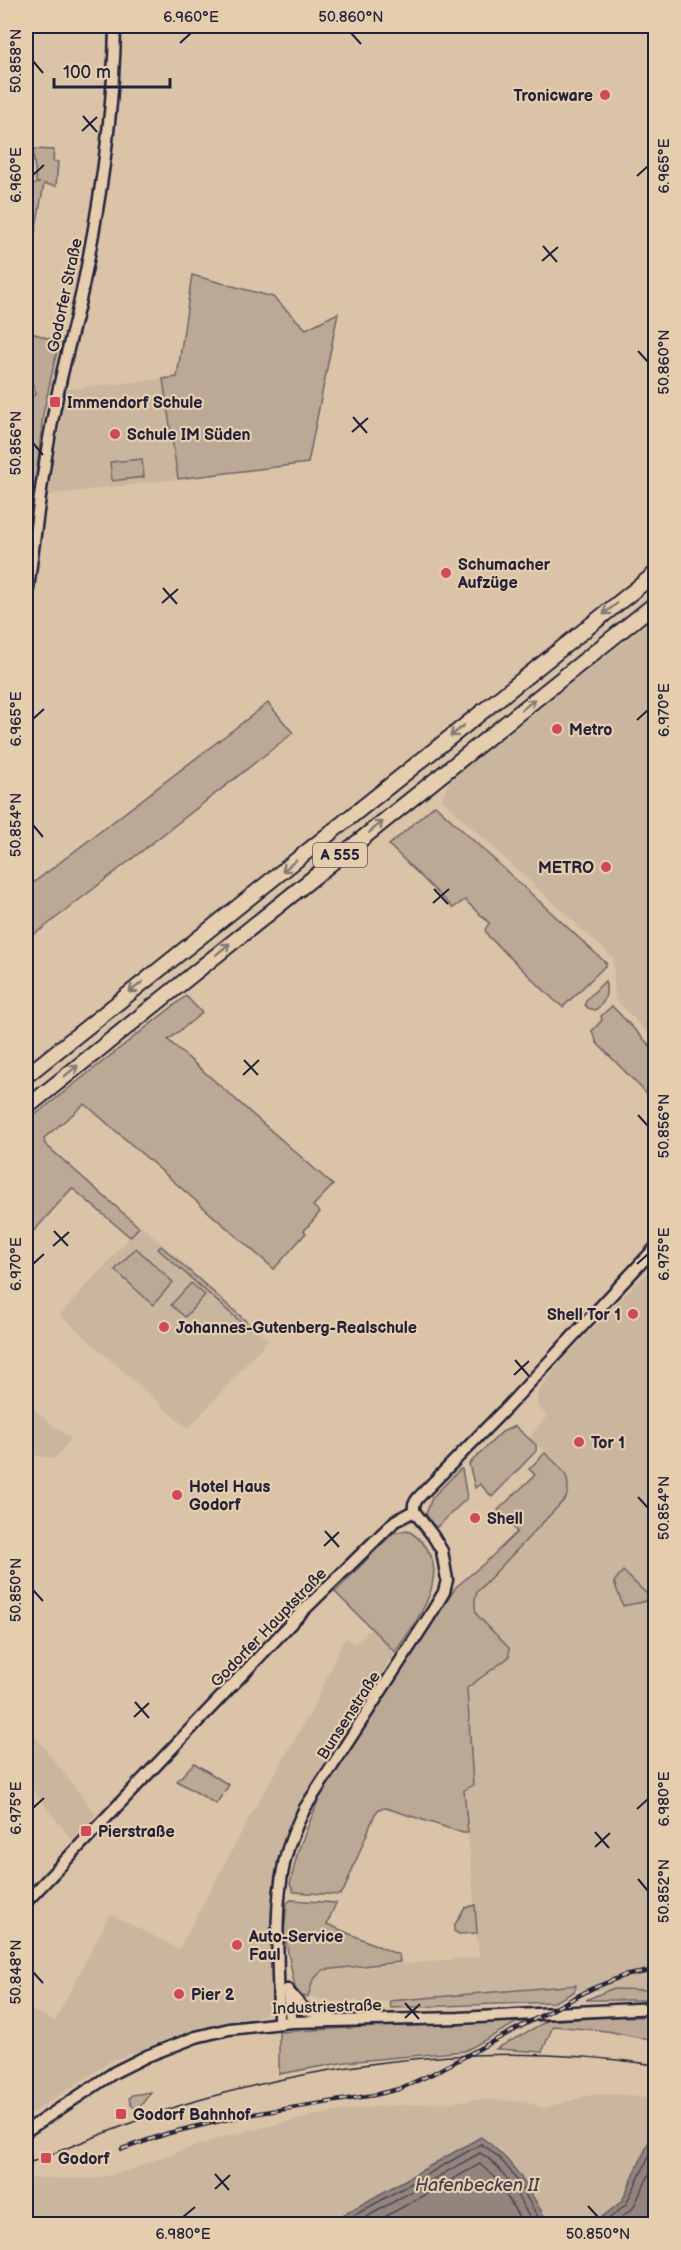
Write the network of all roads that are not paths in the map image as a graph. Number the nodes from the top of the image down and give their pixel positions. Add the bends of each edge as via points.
1 (115, 26) edge
2 (656, 573) edge
3 (656, 603) edge
4 (26, 604) edge
5 (26, 1076) edge
6 (26, 1108) edge
7 (656, 1247) edge
8 (414, 1511) junction
9 (26, 1902) edge
10 (279, 1949) junction
11 (288, 1990) junction
12 (656, 2008) edge
13 (355, 2020) junction
14 (279, 2022) junction
15 (291, 2022) junction
16 (26, 2131) edge

1 - 4 main road, Godorfer Straße via 113,91 105,154 82,291 53,417
2 -> 5 highway, A 555
6 -> 3 highway, A 555
7 - 8 main road, Godorfer Hauptstraße via 418,1498
8 - 9 main road, Godorfer Hauptstraße via 395,1521 298,1616
8 - 10 main road, Bunsenstraße via 442,1551 447,1580 444,1592 292,1834 279,1896
10 - 11 main road, Bunsenstraße
10 - 14 main road, Bunsenstraße
11 - 13 main road via 310,2013
11 - 15 main road, Bunsenstraße
12 - 13 main road, Industriestraße
13 - 15 main road, Industriestraße
14 - 15 main road, Industriestraße
14 - 16 main road, Industriestraße via 196,2037 147,2056 115,2072

